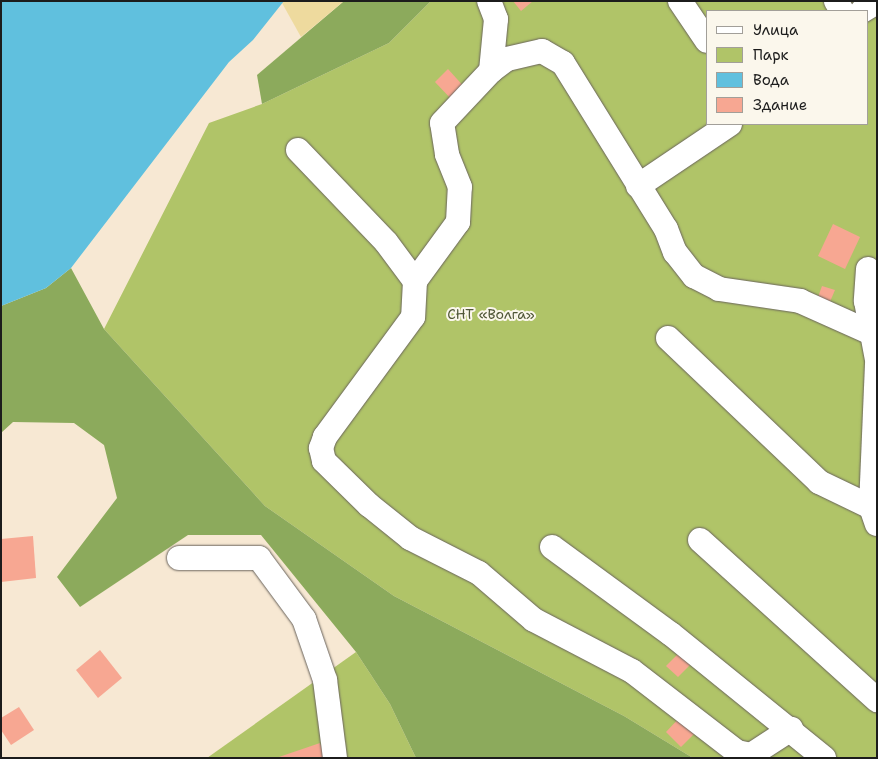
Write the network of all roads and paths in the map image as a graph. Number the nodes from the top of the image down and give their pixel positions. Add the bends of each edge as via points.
1 (488, 1) edge
2 (680, 1) edge
3 (877, 2) edge
4 (864, 10) edge
5 (706, 40) edge
6 (491, 71) junction
7 (729, 125) edge
8 (298, 150) dead end
9 (638, 186) junction
10 (868, 269) dead end
11 (415, 281) junction
12 (869, 332) junction
13 (668, 338) dead end
14 (877, 360) edge
15 (877, 364) edge
16 (874, 516) edge
17 (700, 540) dead end
18 (552, 547) dead end
19 (180, 558) dead end
20 (877, 700) edge
21 (791, 729) junction
22 (336, 758) edge
23 (824, 758) edge

1 - 6 street via 496,19
2 - 5 street
3 - 4 street
6 - 9 street via 507,59 542,51 563,63
6 - 11 street via 442,123 447,154 460,187 458,222
7 - 9 street
8 - 11 street via 386,242
9 - 12 street via 666,229 675,252 694,276 720,289 800,301
10 - 12 street via 866,301
11 - 21 street via 413,317 325,437 321,448 324,461 369,505 410,538 479,573 534,620 632,671 737,752 751,755
12 - 14 street
13 - 16 street via 819,482
15 - 16 street
17 - 20 street
18 - 21 street via 671,634
19 - 22 street via 260,558 304,618 325,680
21 - 23 street

